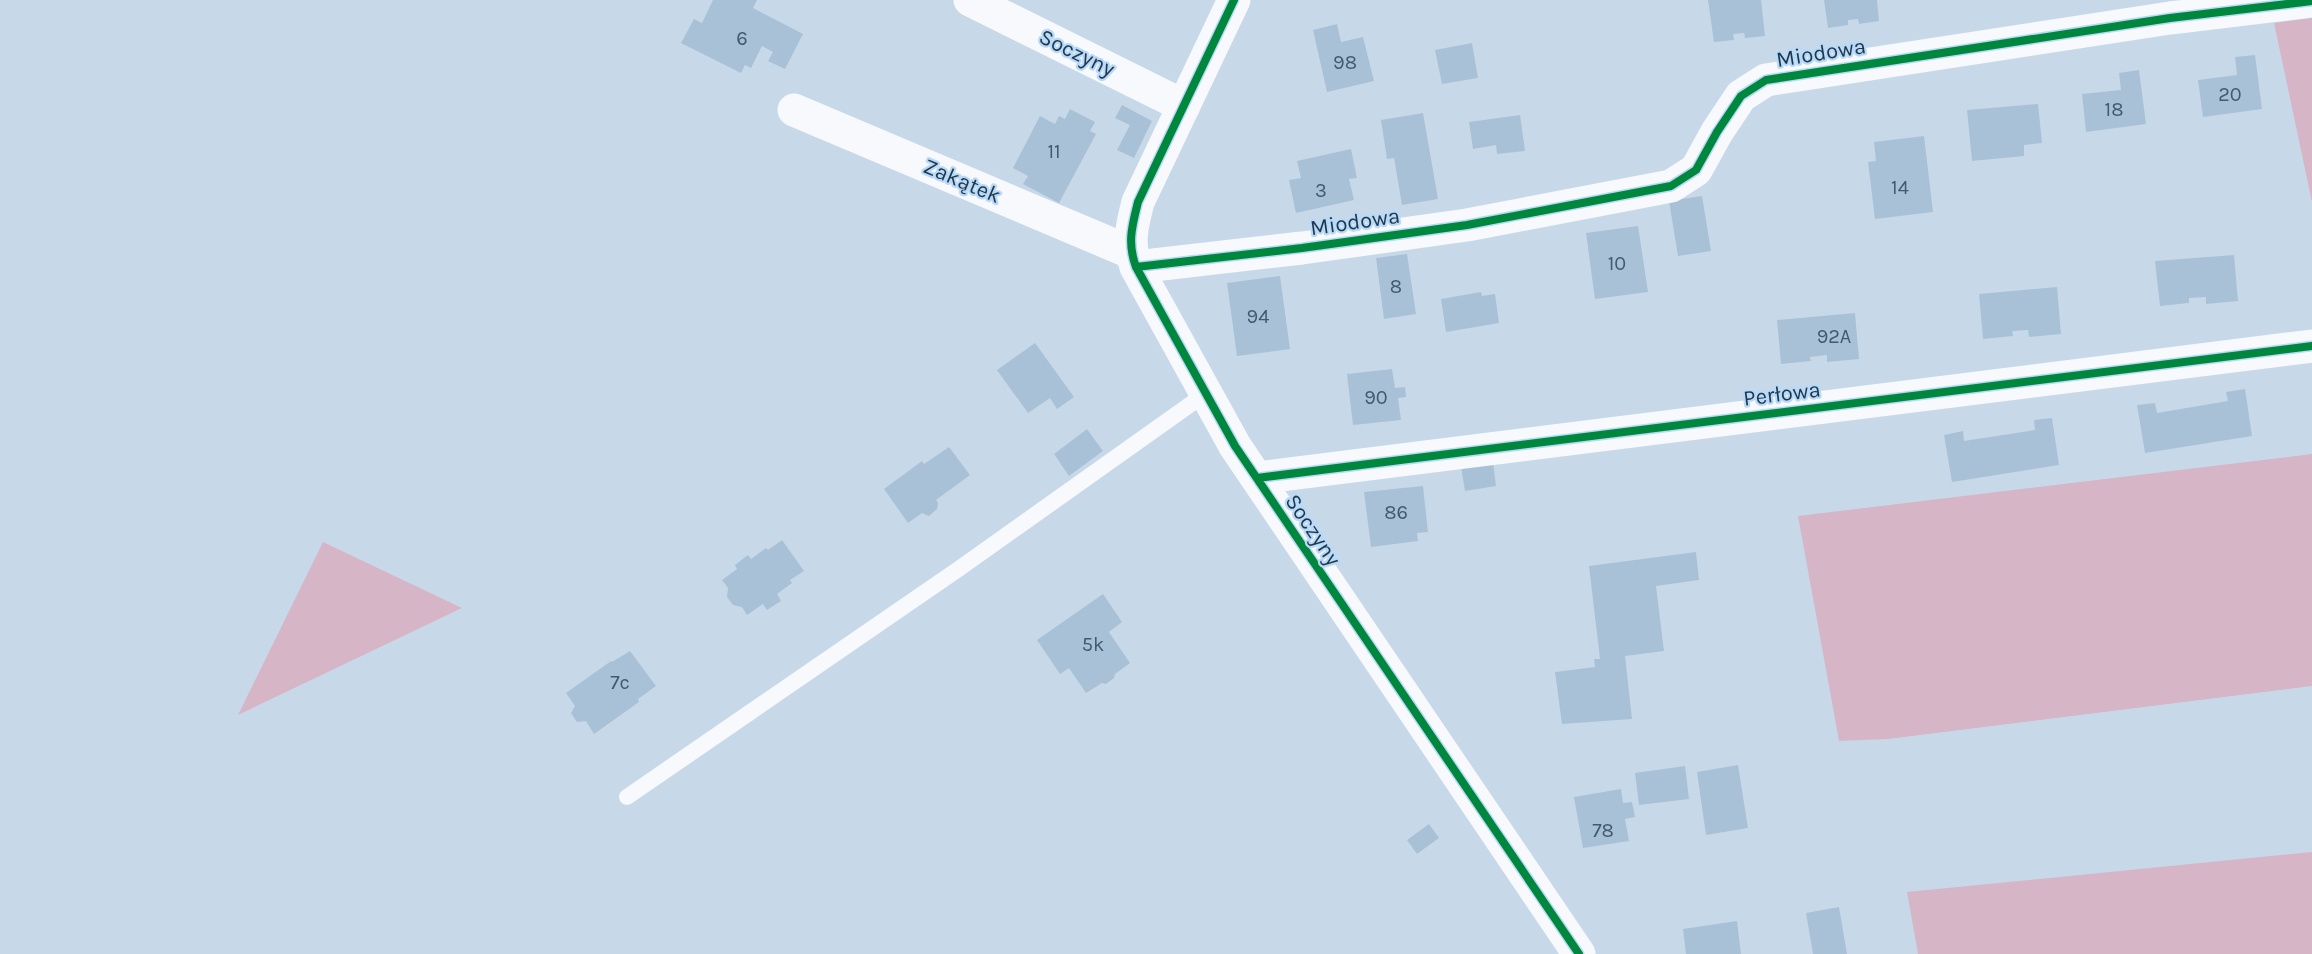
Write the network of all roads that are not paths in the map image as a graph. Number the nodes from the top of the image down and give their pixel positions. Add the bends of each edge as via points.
1 (969, 0) edge
2 (1234, 0) edge
3 (2312, 0) edge
4 (1184, 106) junction
5 (794, 110) dead end
6 (1133, 260) junction
7 (2312, 346) edge
8 (1205, 394) junction
9 (1257, 478) junction
10 (627, 797) dead end
11 (1579, 954) edge

1 - 4 street, Soczyny
2 - 4 street
3 - 6 street, Miodowa via 1766,80 1741,96 1696,170 1671,186 1467,225 1302,248
4 - 6 street via 1138,202 1131,228
5 - 6 street, Zakątek
6 - 8 street, Soczyny
7 - 9 street, Perłowa
8 - 9 street, Soczyny
8 - 10 lane
9 - 11 street, Soczyny

